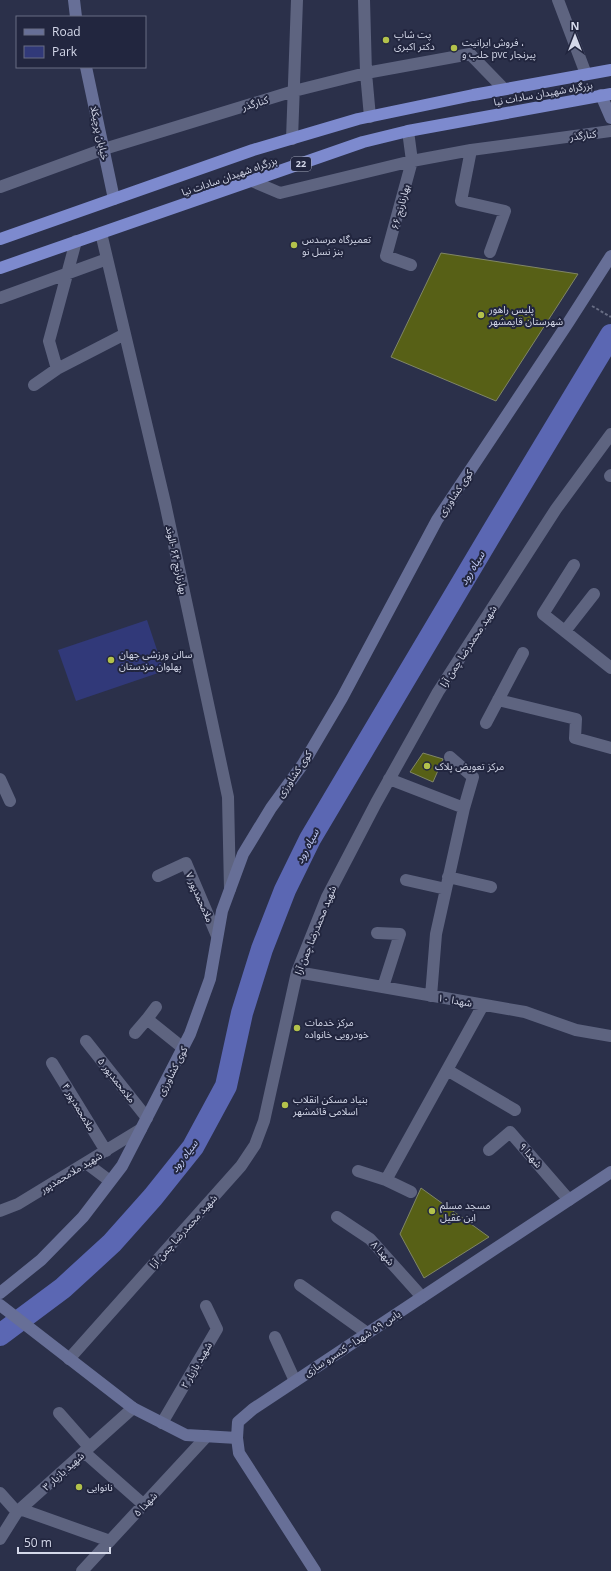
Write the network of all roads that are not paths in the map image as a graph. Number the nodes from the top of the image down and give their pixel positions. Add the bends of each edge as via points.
1 (74, 0) edge
2 (297, 0) edge
3 (364, 0) edge
4 (558, 0) edge
5 (76, 16) edge
6 (86, 68) edge
7 (611, 70) edge
8 (366, 73) junction
9 (586, 74) junction
10 (504, 89) junction
11 (294, 91) junction
12 (606, 95) edge
13 (370, 117) junction
14 (611, 118) edge
15 (408, 131) junction
16 (611, 131) edge
17 (292, 139) junction
18 (104, 149) junction
19 (471, 150) junction
20 (412, 161) junction
21 (252, 181) junction
22 (0, 187) edge
23 (114, 199) junction
24 (100, 233) junction
25 (0, 239) edge
26 (76, 241) junction
27 (490, 252) dead end
28 (611, 256) edge
29 (107, 259) junction
30 (411, 265) dead end
31 (0, 268) edge
32 (67, 274) junction
33 (0, 298) edge
34 (125, 334) junction
35 (56, 369) junction
36 (34, 385) dead end
37 (611, 434) edge
38 (574, 566) dead end
39 (594, 594) dead end
40 (565, 631) junction
41 (523, 653) dead end
42 (611, 668) edge
43 (498, 700) junction
44 (486, 723) dead end
45 (611, 748) edge
46 (450, 757) dead end
47 (0, 779) edge
48 (390, 779) junction
49 (10, 801) dead end
50 (464, 808) junction
51 (158, 876) dead end
52 (406, 880) dead end
53 (447, 883) junction
54 (490, 887) dead end
55 (230, 890) junction
56 (377, 933) dead end
57 (218, 936) junction
58 (297, 972) junction
59 (383, 987) junction
60 (431, 996) junction
61 (483, 1005) junction
62 (156, 1007) dead end
63 (147, 1019) junction
64 (134, 1033) dead end
65 (610, 1034) edge
66 (86, 1041) dead end
67 (183, 1048) junction
68 (52, 1063) dead end
69 (447, 1070) junction
70 (515, 1110) dead end
71 (147, 1118) junction
72 (141, 1129) junction
73 (489, 1150) dead end
74 (106, 1151) junction
75 (86, 1163) junction
76 (358, 1171) dead end
77 (611, 1172) edge
78 (386, 1180) junction
79 (110, 1181) junction
80 (411, 1192) dead end
81 (569, 1200) junction
82 (0, 1212) edge
83 (337, 1217) dead end
84 (300, 1285) dead end
85 (0, 1293) edge
86 (422, 1297) junction
87 (0, 1304) edge
88 (206, 1306) dead end
89 (367, 1333) junction
90 (275, 1337) dead end
91 (69, 1359) junction
92 (295, 1381) junction
93 (133, 1408) junction
94 (59, 1413) dead end
95 (162, 1423) junction
96 (208, 1436) junction
97 (237, 1438) junction
98 (86, 1450) junction
99 (0, 1493) edge
100 (144, 1504) junction
101 (18, 1510) junction
102 (0, 1539) edge
103 (110, 1541) junction
104 (82, 1571) edge
105 (315, 1571) edge

1 - 5 street
2 - 11 street
3 - 8 street
4 - 9 street
6 - 18 street, خیابان پرچیکلا
7 - 9 highway, بزرگراه شهیدان سادات نیا
8 - 10 street, کنارگذر via 470,54
8 - 11 street, کنارگذر
8 - 13 street
9 - 10 highway, بزرگراه شهیدان سادات نیا
10 - 13 highway, بزرگراه شهیدان سادات نیا
11 - 17 street
11 - 18 street, کنارگذر
12 - 14 street
12 - 15 highway, بزرگراه شهیدان سادات نیا / 22
13 - 17 highway, بزرگراه شهیدان سادات نیا
15 - 20 street, بهارنارنج ۶۶
15 - 21 highway, بزرگراه شهیدان سادات نیا / 22 via 363,142
16 - 19 street, کنارگذر
17 - 23 highway, بزرگراه شهیدان سادات نیا via 253,150
18 - 22 street, کنارگذر
18 - 23 street, خیابان پرچیکلا
19 - 20 street, کنارگذر
19 - 27 street via 461,201 505,211
20 - 21 street, کنارگذر via 280,193
20 - 30 street, بهارنارنج ۶۶ via 386,256
21 - 24 highway, بزرگراه شهیدان سادات نیا / 22
23 - 25 highway, بزرگراه شهیدان سادات نیا
24 - 26 highway, بزرگراه شهیدان سادات نیا / 22
24 - 29 street, بهارنارنج ۶۴ -الوند
26 - 31 highway, بزرگراه شهیدان سادات نیا / 22
26 - 32 street
28 - 55 street, کوی کشاورزی via 437,520 342,698 303,764 271,808 243,854
29 - 32 street
29 - 34 street, بهارنارنج ۶۴ -الوند
32 - 33 street
32 - 35 street via 49,342
34 - 35 street
34 - 55 street, بهارنارنج ۶۴ -الوند via 165,503 228,797
35 - 36 street
37 - 48 street, شهید محمدرضا چمن آرا via 556,509 438,692
38 - 40 street via 543,614
39 - 40 street
40 - 42 street
41 - 43 street
43 - 44 street
43 - 45 street via 576,719 575,738
46 - 50 street via 473,777
47 - 49 street
48 - 50 street
48 - 58 street, شهید محمدرضا چمن آرا via 327,897
50 - 53 street
51 - 57 street, ملامحمدپور ۷ via 186,863
52 - 53 street
53 - 54 street
53 - 60 street via 436,934
55 - 57 street, کوی کشاورزی via 222,911
56 - 59 street via 400,934
57 - 67 street, کوی کشاورزی via 210,979
58 - 59 street, شهدا ۱۰
58 - 91 street, شهید محمدرضا چمن آرا via 264,1121 255,1145 242,1166
59 - 60 street, شهدا ۱۰
60 - 61 street, شهدا ۱۰
61 - 65 street, شهدا ۱۰ via 525,1012 576,1030
61 - 69 street
62 - 63 street
63 - 64 street
63 - 67 street
66 - 71 street, ملامحمدپور ۵
67 - 71 street, کوی کشاورزی
68 - 74 street, ملامحمدپور ۴
69 - 70 street
69 - 78 street
71 - 72 street, کوی کشاورزی
72 - 74 street, شهید ملامحمدپور
72 - 79 street, کوی کشاورزی via 122,1166
73 - 81 street, شهدا ۹ via 510,1132
74 - 75 street, شهید ملامحمدپور
75 - 79 street
75 - 82 street, شهید ملامحمدپور
76 - 78 street
77 - 81 street, یاس ۵۹ شهدا - کنسرو سازی
78 - 80 street
79 - 85 street, کوی کشاورزی via 83,1217 46,1254
81 - 86 street, یاس ۵۹ شهدا - کنسرو سازی
83 - 86 street, شهدا ۸ via 370,1239
84 - 89 street
86 - 89 street, یاس ۵۹ شهدا - کنسرو سازی
87 - 91 street
88 - 95 street, شهید بازیار ۲ via 217,1329
89 - 92 street, یاس ۵۹ شهدا - کنسرو سازی
90 - 92 street
91 - 93 street
92 - 97 street, یاس ۵۹ شهدا - کنسرو سازی via 253,1408 238,1422
93 - 95 street
93 - 98 street, شهید بازیار ۳
94 - 98 street
95 - 96 street via 186,1435
96 - 97 street
96 - 100 street, شهدا ۵
97 - 105 street, یاس ۵۹ شهدا - کنسرو سازی via 239,1453
98 - 100 street
98 - 101 street, شهید بازیار ۳
99 - 101 street
100 - 103 street, شهدا ۵
101 - 102 street, شهید بازیار ۳
101 - 103 street
103 - 104 street, شهدا ۵

